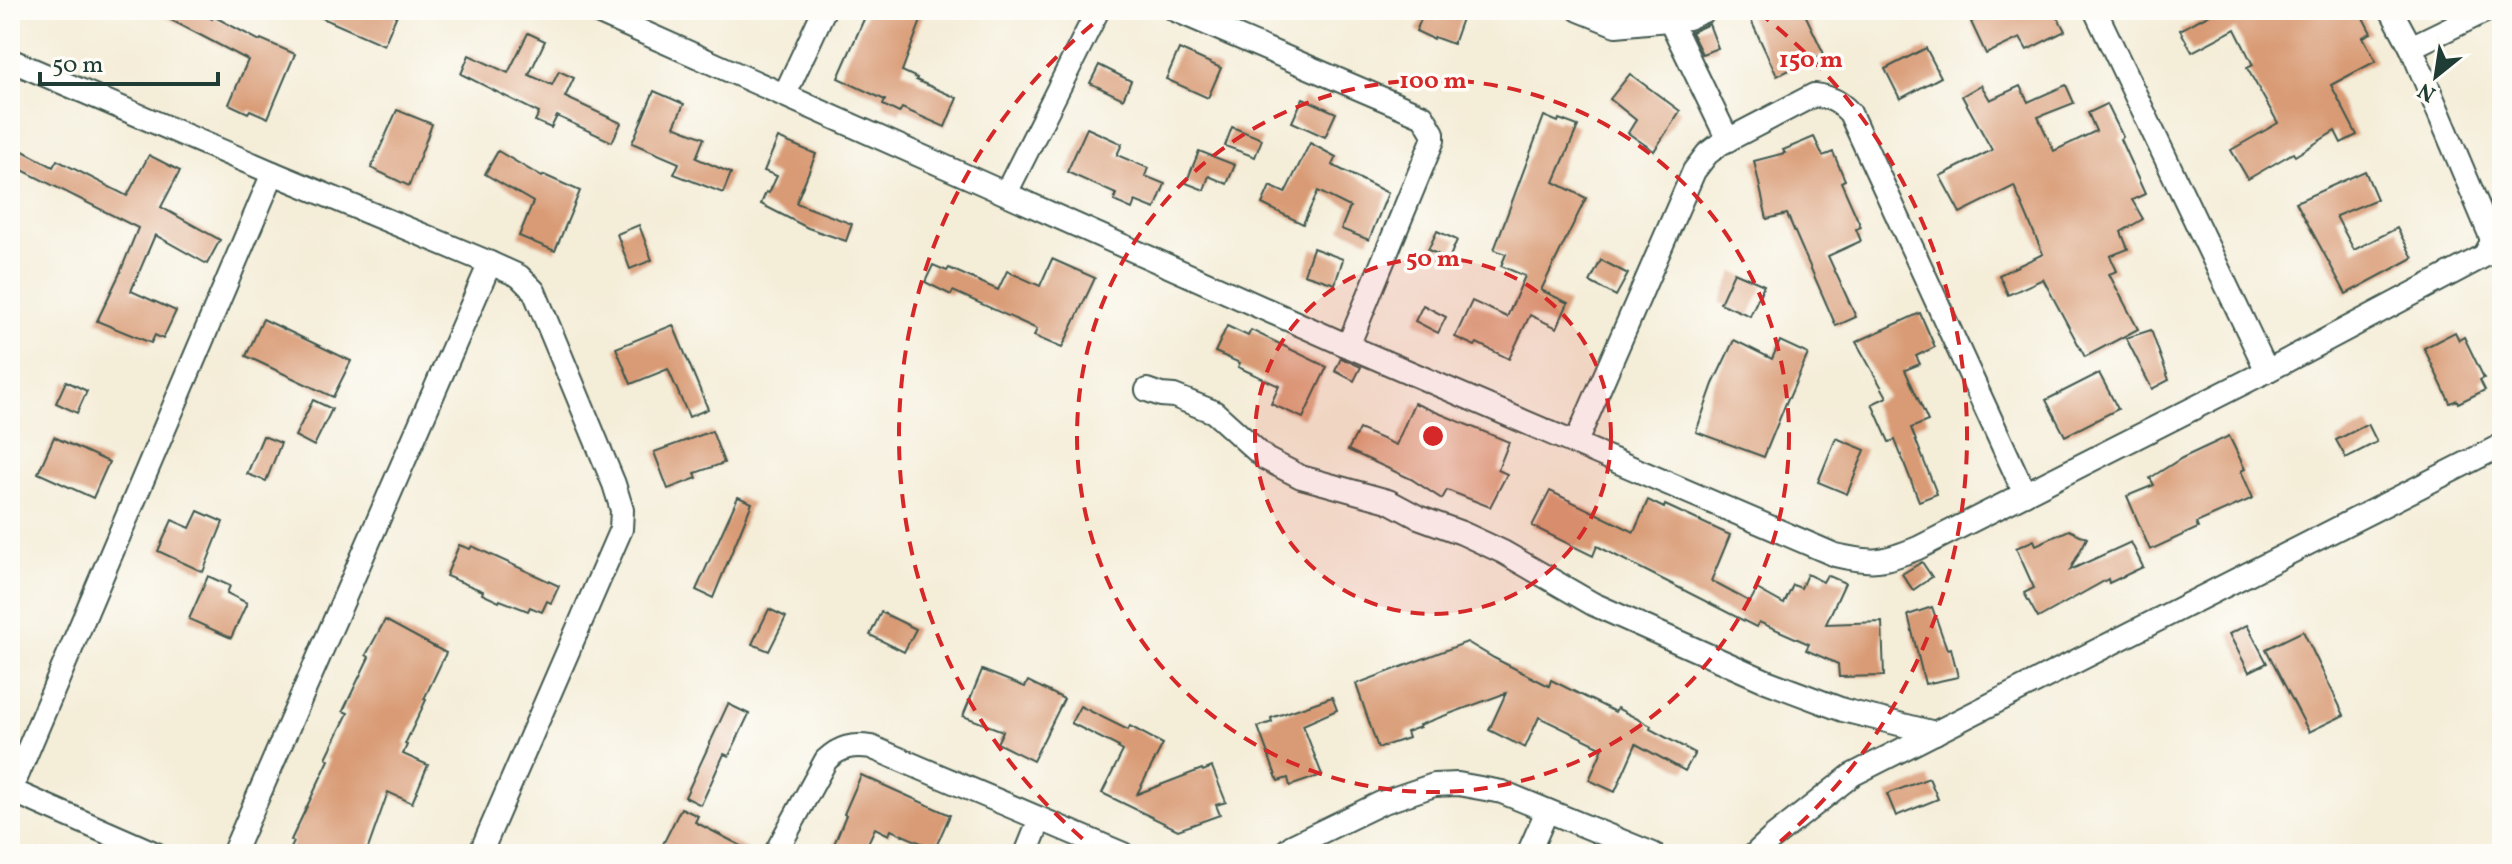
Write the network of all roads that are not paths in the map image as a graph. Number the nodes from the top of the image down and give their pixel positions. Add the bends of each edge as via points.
1 (593, 10) edge
2 (824, 10) edge
3 (1098, 10) edge
4 (1175, 10) edge
5 (1579, 10) edge
6 (1706, 10) edge
7 (2095, 10) edge
8 (2391, 10) edge
9 (2487, 10) edge
10 (1670, 20) junction
11 (2411, 47) junction
12 (10, 60) edge
13 (785, 94) junction
14 (1728, 140) junction
15 (273, 173) junction
16 (1006, 193) junction
17 (490, 263) junction
18 (1348, 346) junction
19 (2267, 371) junction
20 (1147, 390) dead end
21 (1576, 442) junction
22 (2502, 445) edge
23 (2025, 494) junction
24 (1935, 733) junction
25 (10, 790) edge
26 (1547, 811) junction
27 (1040, 819) junction
28 (156, 854) edge
29 (233, 854) edge
30 (480, 854) edge
31 (775, 854) edge
32 (1026, 854) edge
33 (1123, 854) edge
34 (1283, 854) edge
35 (1528, 854) edge
36 (1653, 854) edge
37 (1755, 854) edge

1 - 13 street
2 - 13 street
3 - 16 street
4 - 18 street via 1423,116 1431,127 1433,140
5 - 10 street via 1616,25
6 - 10 street
7 - 19 street
8 - 11 street
9 - 11 street
10 - 14 street
11 - 19 street via 2491,237 2488,251 2479,261
12 - 15 street
13 - 16 street
14 - 21 street via 1694,171
14 - 23 street via 1814,95 1840,102 1850,113
15 - 17 street
15 - 25 street
16 - 18 street
17 - 29 street
17 - 30 street via 519,276 534,291 622,510 621,529
18 - 21 street
19 - 23 street
20 - 24 street via 1214,412 1266,459 1301,477 1388,501 1462,533 1593,604 1766,681 1843,710
21 - 23 street via 1835,555 1860,561 1889,560
22 - 24 street
24 - 37 street via 1852,775
25 - 28 street
26 - 34 street via 1476,786 1434,785 1381,803
26 - 35 street
26 - 36 street
27 - 31 street via 857,745 826,760
27 - 32 street
27 - 33 street

